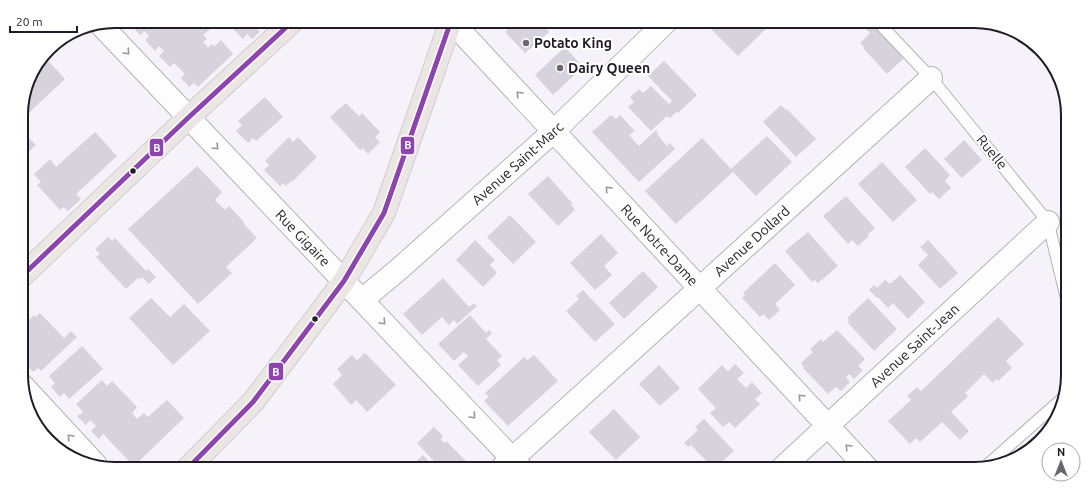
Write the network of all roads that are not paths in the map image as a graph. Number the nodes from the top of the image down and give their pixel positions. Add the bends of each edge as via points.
1 (285, 28) edge
2 (449, 28) edge
3 (458, 28) edge
4 (660, 28) edge
5 (884, 28) edge
6 (105, 29) edge
7 (931, 78) junction
8 (189, 117) junction
9 (554, 131) junction
10 (1048, 222) junction
11 (28, 270) edge
12 (1061, 276) edge
13 (344, 281) junction
14 (700, 288) junction
15 (362, 300) junction
16 (30, 395) edge
17 (1055, 405) edge
18 (828, 425) junction
19 (89, 458) edge
20 (994, 459) edge
21 (194, 462) edge
22 (509, 462) edge
23 (515, 462) edge
24 (788, 462) edge
25 (862, 462) edge

1 - 8 main road
2 - 13 main road via 384,213
9 -> 3 street, Rue Notre-Dame
4 - 9 street, Avenue Saint-Marc
5 - 7 lane, Ruelle
6 -> 8 street, Rue Gigaire
7 - 10 lane, Ruelle
7 - 14 street, Avenue Dollard
8 - 11 main road
8 -> 13 street, Rue Gigaire
14 -> 9 street, Rue Notre-Dame
9 - 15 street, Avenue Saint-Marc
10 - 12 lane, Ruelle
10 - 18 street, Avenue Saint-Jean
13 - 15 street, Rue Gigaire
13 - 21 main road via 253,402
18 -> 14 street, Rue Notre-Dame
14 - 23 street, Avenue Dollard
15 -> 22 street, Rue Gigaire
19 -> 16 street
17 - 20 lane
18 - 24 street, Avenue Saint-Jean
25 -> 18 street, Rue Notre-Dame

